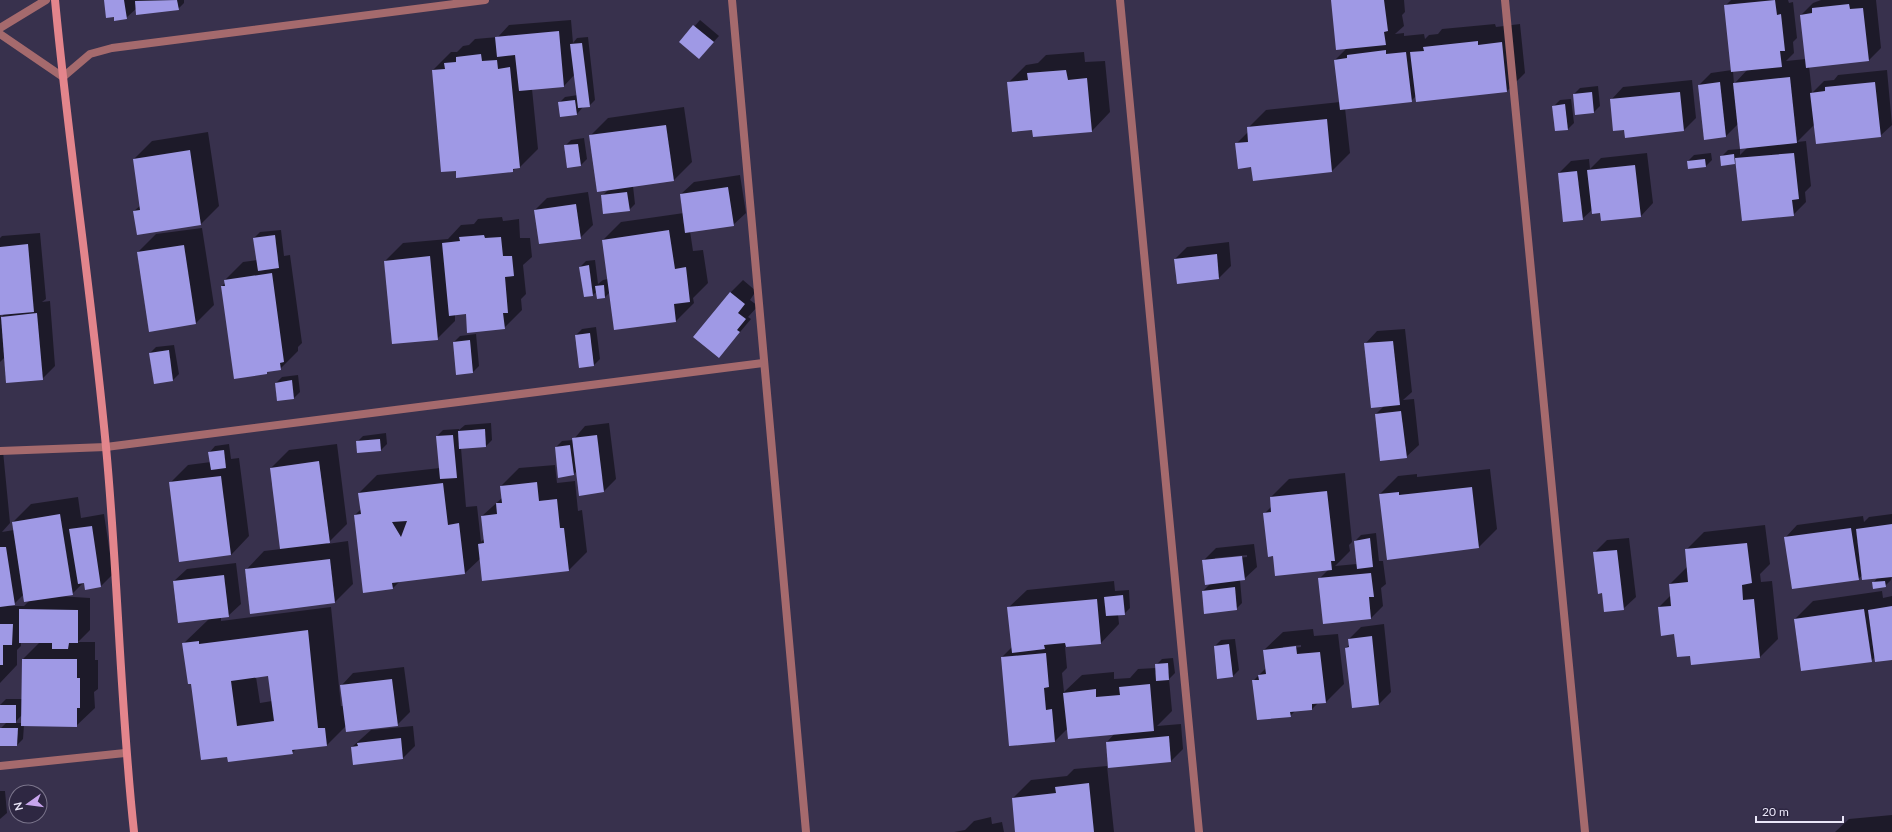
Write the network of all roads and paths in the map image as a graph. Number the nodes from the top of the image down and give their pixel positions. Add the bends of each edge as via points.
1 (46, 0) edge
2 (55, 0) edge
3 (485, 0) edge
4 (732, 0) edge
5 (1120, 0) edge
6 (1505, 0) edge
7 (0, 28) edge
8 (0, 34) edge
9 (62, 77) junction
10 (763, 363) junction
11 (106, 447) junction
12 (0, 451) edge
13 (125, 753) junction
14 (0, 766) edge
15 (134, 832) edge
16 (806, 832) edge
17 (1199, 832) edge
18 (1585, 832) edge

1 - 7 street
2 - 9 street
3 - 9 street via 112,48 90,54
4 - 10 street
5 - 17 street
6 - 18 street
8 - 9 street
9 - 11 street
10 - 11 street
10 - 16 street
11 - 12 street
11 - 13 street
13 - 14 street
13 - 15 street

